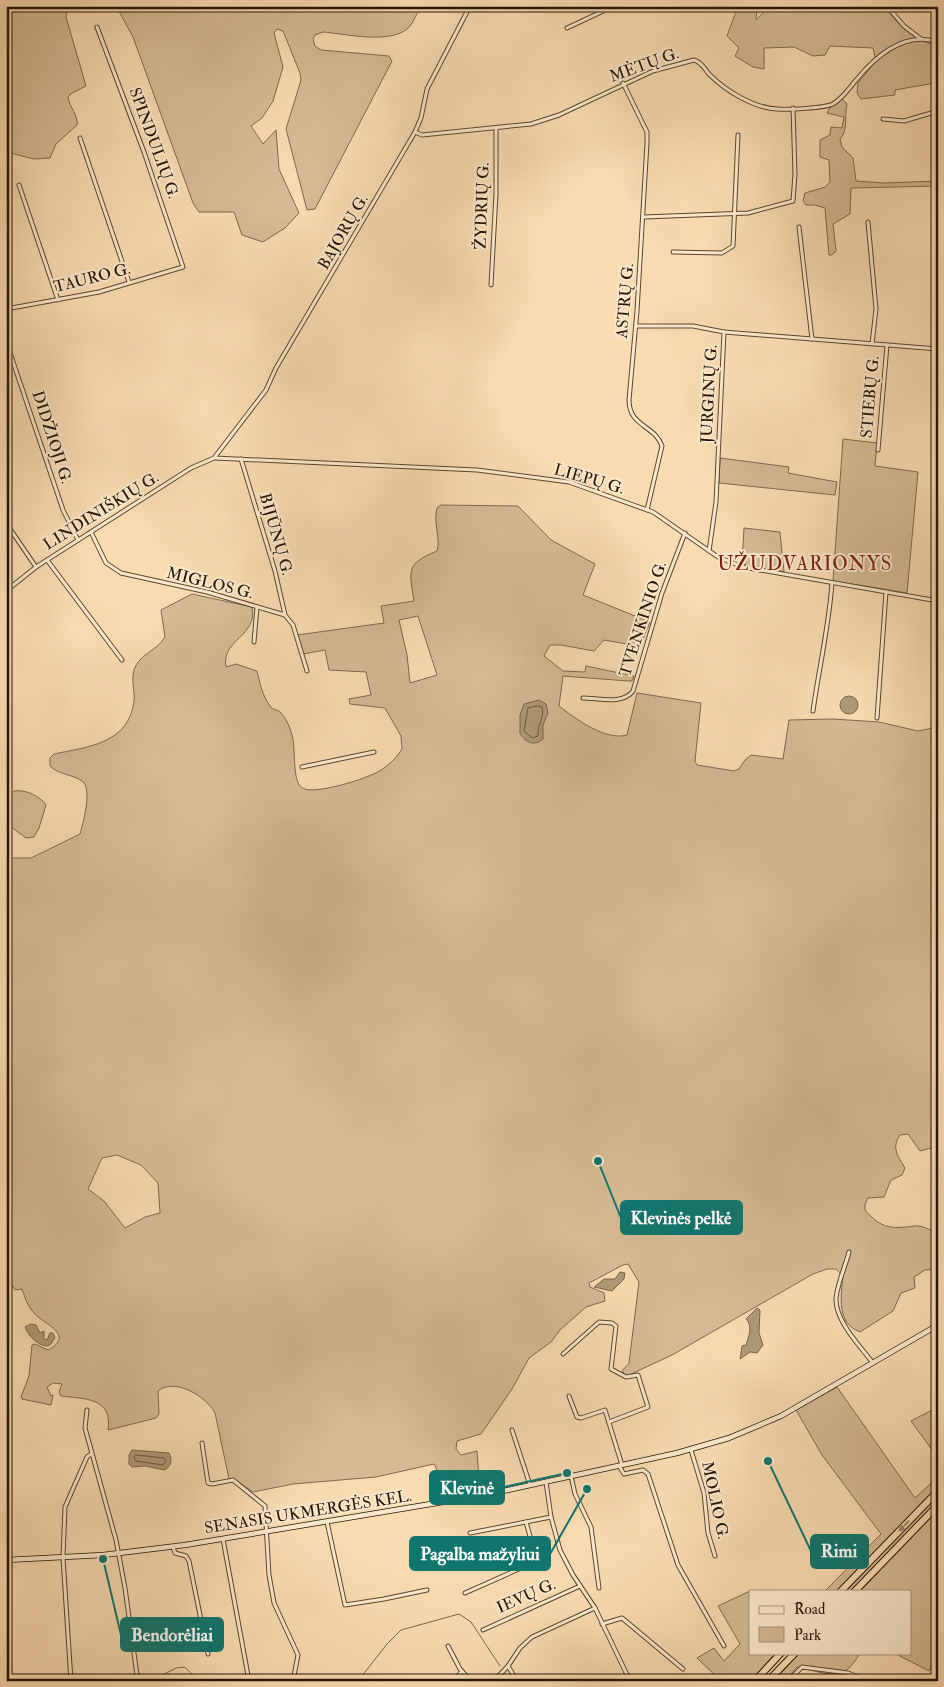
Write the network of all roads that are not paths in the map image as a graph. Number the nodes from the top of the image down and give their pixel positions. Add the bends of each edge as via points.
1 (470, 6) edge
2 (614, 6) edge
3 (886, 6) edge
4 (97, 27) dead end
5 (567, 28) dead end
6 (922, 40) junction
7 (938, 42) edge
8 (623, 83) junction
9 (793, 108) junction
10 (938, 111) edge
11 (883, 119) dead end
12 (496, 128) junction
13 (414, 132) junction
14 (738, 134) dead end
15 (80, 138) dead end
16 (18, 185) dead end
17 (736, 214) junction
18 (644, 217) junction
19 (868, 222) dead end
20 (799, 227) dead end
21 (673, 252) dead end
22 (183, 267) joint
23 (129, 282) junction
24 (491, 285) dead end
25 (58, 300) junction
26 (6, 309) edge
27 (636, 326) junction
28 (724, 332) junction
29 (812, 339) junction
30 (6, 341) edge
31 (872, 344) junction
32 (887, 345) junction
33 (938, 349) edge
34 (878, 450) dead end
35 (214, 458) junction
36 (241, 460) junction
37 (647, 510) junction
38 (6, 523) edge
39 (91, 532) junction
40 (685, 533) junction
41 (78, 540) junction
42 (709, 551) junction
43 (47, 560) junction
44 (36, 567) junction
45 (832, 583) junction
46 (6, 591) edge
47 (886, 592) junction
48 (938, 601) edge
49 (257, 607) junction
50 (285, 615) junction
51 (254, 642) dead end
52 (122, 660) dead end
53 (307, 671) dead end
54 (583, 698) dead end
55 (813, 711) dead end
56 (877, 718) dead end
57 (374, 752) dead end
58 (302, 768) dead end
59 (849, 1252) dead end
60 (938, 1325) edge
61 (563, 1354) dead end
62 (873, 1363) junction
63 (569, 1396) dead end
64 (87, 1410) dead end
65 (609, 1422) junction
66 (512, 1430) dead end
67 (202, 1443) dead end
68 (691, 1450) junction
69 (92, 1454) junction
70 (620, 1466) junction
71 (571, 1476) junction
72 (546, 1482) junction
73 (530, 1485) junction
74 (938, 1491) edge
75 (938, 1505) edge
76 (551, 1517) junction
77 (327, 1522) junction
78 (526, 1522) junction
79 (266, 1532) junction
80 (470, 1533) dead end
81 (223, 1539) junction
82 (173, 1547) junction
83 (117, 1554) junction
84 (715, 1556) dead end
85 (63, 1558) junction
86 (6, 1560) edge
87 (580, 1586) junction
88 (599, 1588) dead end
89 (427, 1590) dead end
90 (842, 1590) edge
91 (856, 1590) edge
92 (465, 1593) dead end
93 (595, 1608) junction
94 (602, 1624) junction
95 (483, 1630) dead end
96 (448, 1646) dead end
97 (724, 1646) dead end
98 (208, 1654) dead end
99 (780, 1654) edge
100 (794, 1654) edge
101 (508, 1666) junction
102 (683, 1669) dead end
103 (462, 1671) junction
104 (137, 1675) dead end
105 (71, 1681) edge
106 (249, 1681) edge
107 (293, 1681) edge
108 (454, 1681) edge
109 (471, 1681) edge
110 (494, 1681) edge
111 (517, 1681) edge
112 (630, 1681) edge
113 (755, 1681) edge
114 (768, 1681) edge
115 (788, 1681) edge
116 (868, 1681) edge

1 - 13 street, BAJORŲ G. via 428,89
2 - 5 street
3 - 6 street
4 - 22 street, SPINDULIŲ G.
6 - 7 street, MĖTŲ G.
6 - 9 street, MĖTŲ G. via 898,45 881,54 833,104 822,108
8 - 9 street, MĖTŲ G. via 653,71 697,60 726,88 754,104 776,109
8 - 12 street, MĖTŲ G. via 552,117 531,124
8 - 18 street, ASTRŲ G. via 647,132
9 - 17 street via 794,199 790,203
10 - 11 street via 904,121
12 - 13 street, MĖTŲ G. via 422,135
12 - 24 street, ŽYDRIŲ G.
13 - 35 street, BAJORŲ G. via 266,390
14 - 17 street
15 - 23 street
16 - 25 street
17 - 18 street
17 - 21 street via 734,243 728,251
18 - 27 street, ASTRŲ G.
19 - 31 street via 876,309
20 - 29 street
22 - 23 street, TAURO G.
23 - 25 street, TAURO G.
25 - 26 street, TAURO G.
27 - 28 street via 693,326
27 - 37 street, ASTRŲ G. via 629,410 662,446
28 - 29 street, JURGINŲ G.
28 - 42 street, JURGINŲ G. via 716,502
29 - 31 street, JURGINŲ G.
30 - 41 street, DIDŽIOJI G. via 63,510
31 - 32 street, JURGINŲ G.
32 - 33 street, JURGINŲ G.
32 - 34 street, STIEBŲ G.
35 - 36 street, LIEPŲ G.
35 - 39 street, LINDINIŠKIŲ G. via 191,468
36 - 37 street, LIEPŲ G. via 478,470 569,482
36 - 50 street, BIJŪNŲ G.
37 - 40 street, LIEPŲ G.
38 - 44 street
39 - 41 street, LINDINIŠKIŲ G.
39 - 49 street, MIGLOS G. via 106,563 121,573
40 - 42 street, LIEPŲ G.
40 - 54 street, TVENKINIO G. via 630,695 621,699
41 - 43 street, LINDINIŠKIŲ G.
42 - 45 street, LIEPŲ G. via 743,567
43 - 44 street, LINDINIŠKIŲ G.
43 - 52 street
44 - 46 street, LINDINIŠKIŲ G.
45 - 47 street, LIEPŲ G.
45 - 55 street via 830,616 819,661
47 - 48 street, LIEPŲ G.
47 - 56 street
49 - 50 street, MIGLOS G.
49 - 51 street
50 - 53 street via 292,625
57 - 58 street
59 - 62 street via 836,1304 843,1321
60 - 62 main road, SENASIS UKMERGĖS KEL.
61 - 65 street via 599,1322 616,1326 612,1369 626,1377 638,1376 648,1407
62 - 68 main road, SENASIS UKMERGĖS KEL. via 781,1416
63 - 65 street via 577,1417 606,1410
64 - 69 street via 85,1428
65 - 70 street
66 - 73 street
67 - 79 street via 208,1483 233,1480 256,1496 266,1508
68 - 70 main road, SENASIS UKMERGĖS KEL.
68 - 84 street, MOLIO G. via 704,1492 708,1533
69 - 83 street
69 - 85 street via 87,1457 65,1507
70 - 71 main road, SENASIS UKMERGĖS KEL.
70 - 97 street via 624,1474 643,1470 648,1474 678,1565
71 - 72 main road, SENASIS UKMERGĖS KEL.
71 - 88 street via 575,1494 591,1527
72 - 73 main road, SENASIS UKMERGĖS KEL.
72 - 76 street
73 - 77 main road, SENASIS UKMERGĖS KEL.
74 -> 90 highway
75 - 91 highway
76 - 78 street
76 - 87 street via 560,1550
77 - 79 main road, SENASIS UKMERGĖS KEL.
77 - 89 street via 345,1605
78 - 80 street
78 - 92 street via 537,1561
79 - 81 main road, SENASIS UKMERGĖS KEL.
79 - 107 street via 274,1603 298,1655
81 - 82 main road, SENASIS UKMERGĖS KEL.
81 - 106 street
82 - 83 main road, SENASIS UKMERGĖS KEL.
82 - 98 street via 174,1554 186,1556 189,1561
83 - 85 main road, SENASIS UKMERGĖS KEL.
83 - 104 street via 126,1588
85 - 86 main road, SENASIS UKMERGĖS KEL.
85 - 105 street
87 - 93 street
87 - 95 street, IEVŲ G.
93 - 94 street
93 - 101 street via 532,1636
94 - 102 street via 622,1618
94 - 112 street
96 - 103 street
99 - 113 highway
100 - 114 highway
101 - 110 street
101 - 111 street
103 - 108 street
103 - 109 street
115 - 116 street via 802,1667 848,1673

